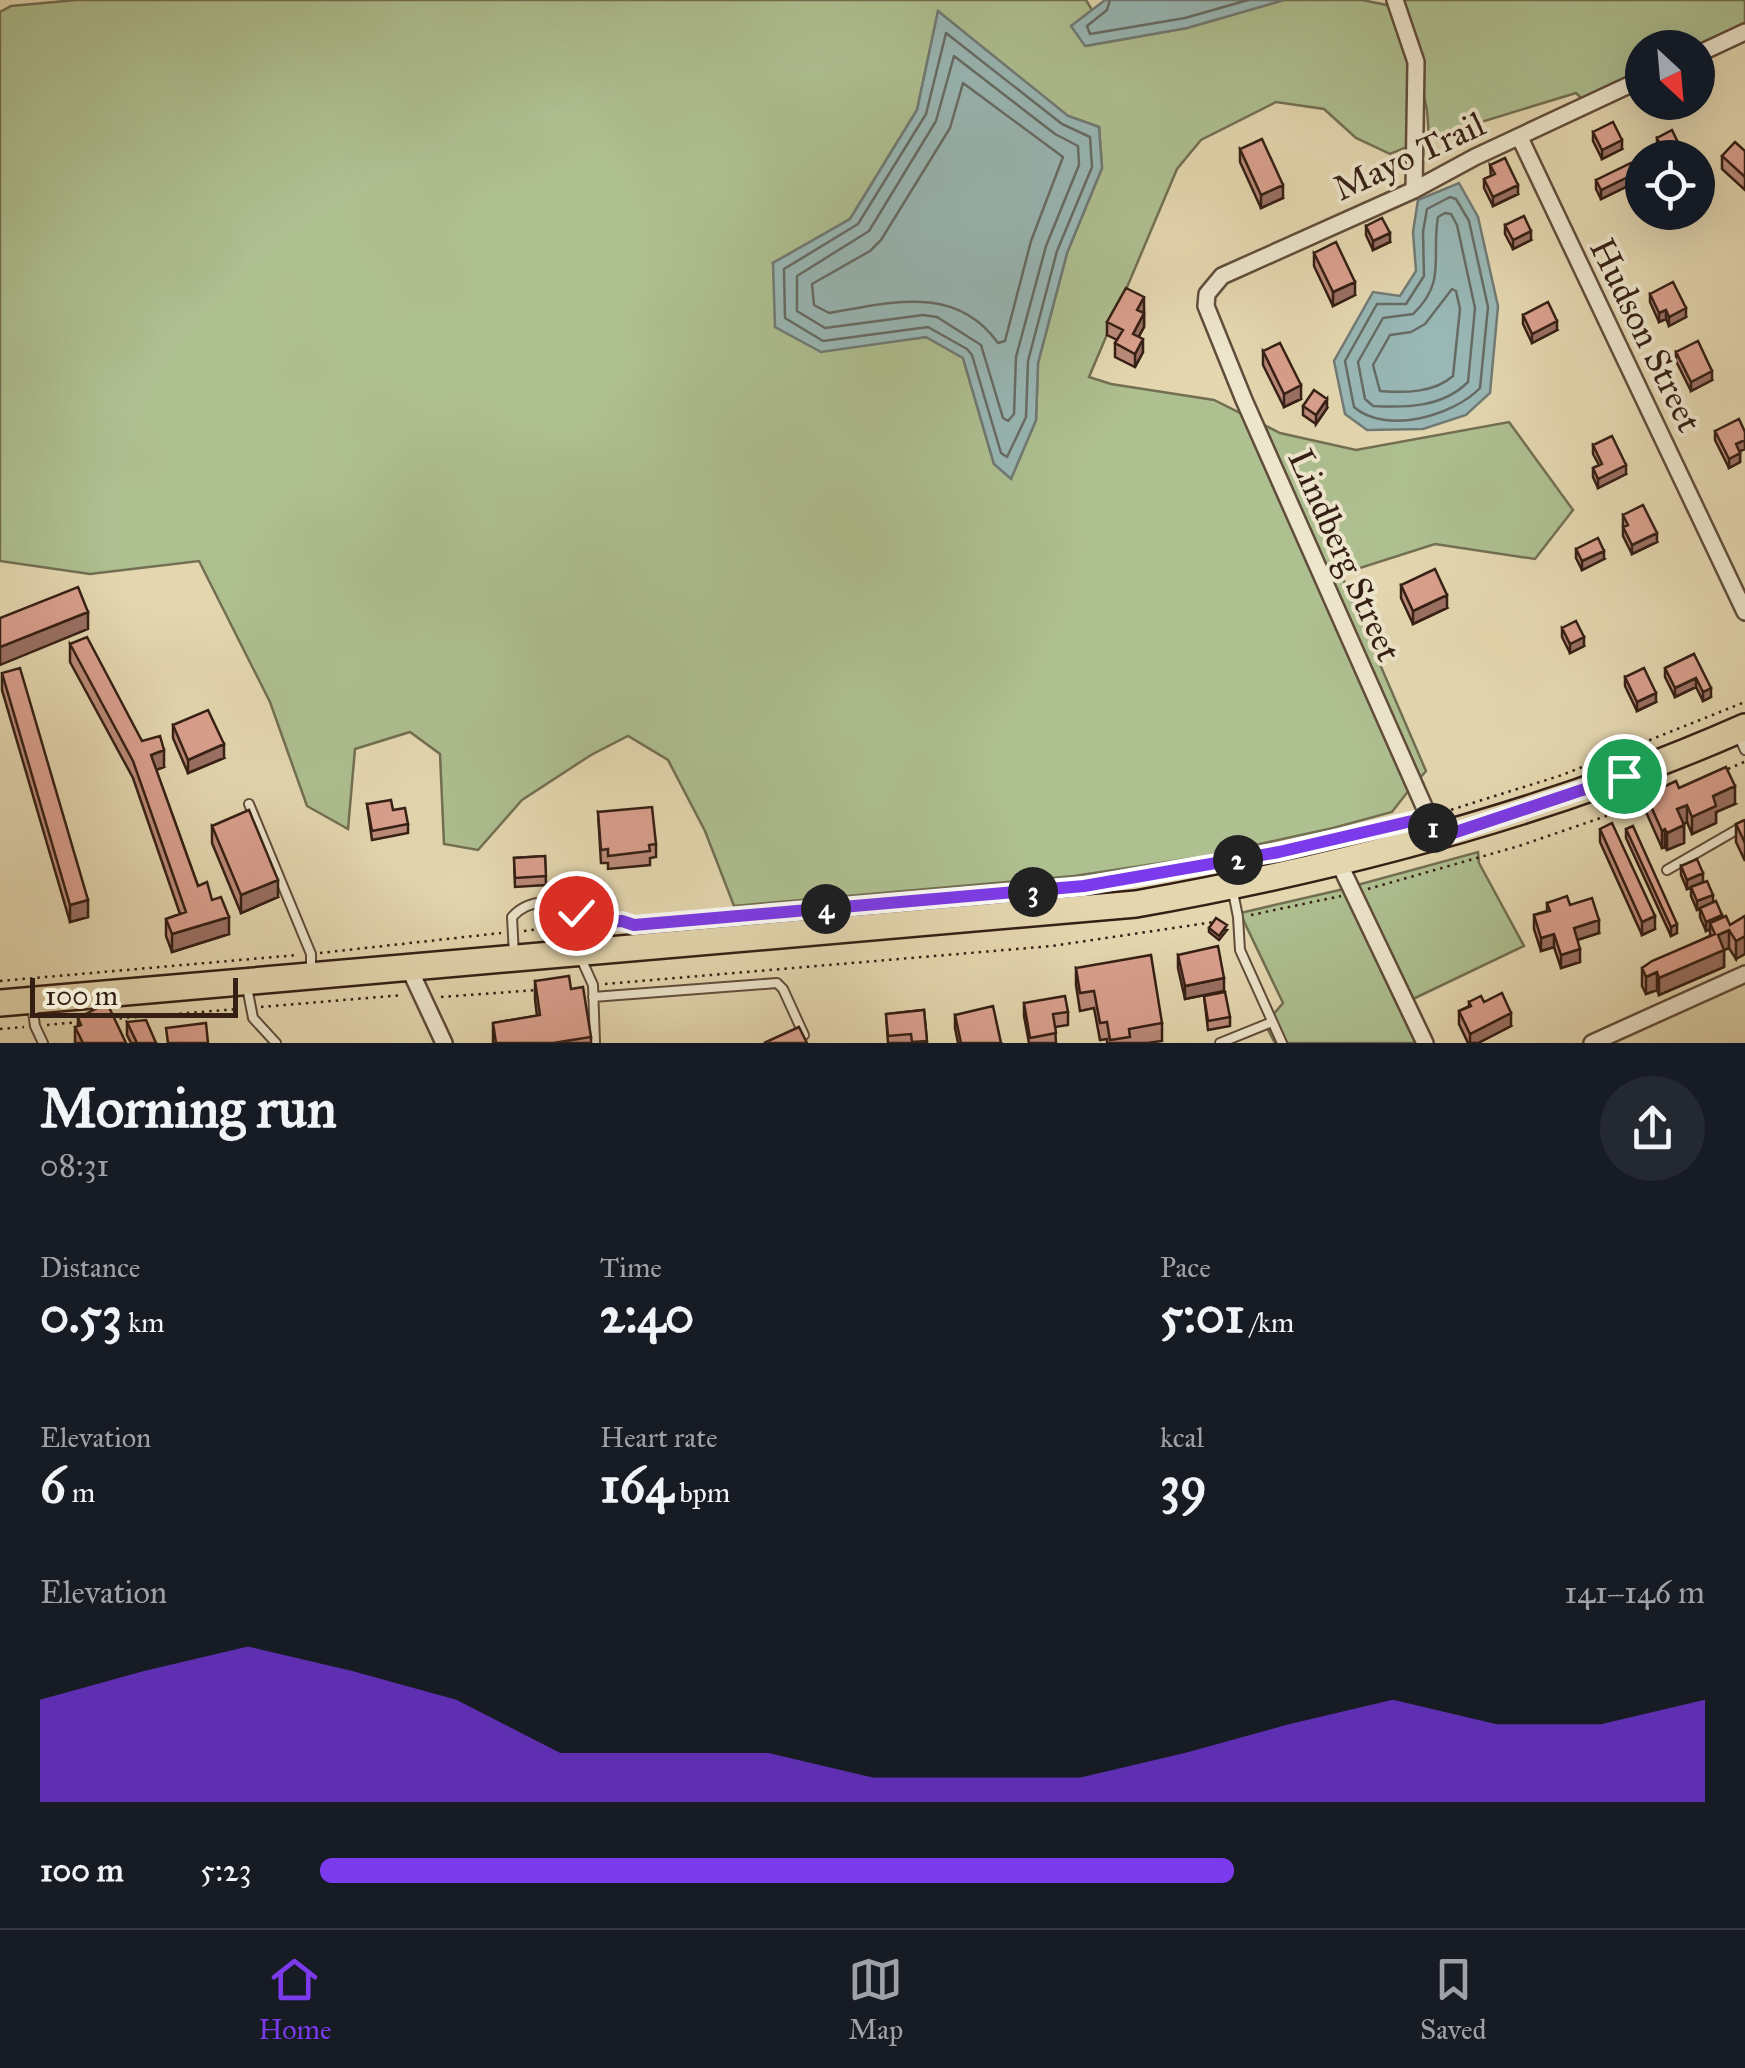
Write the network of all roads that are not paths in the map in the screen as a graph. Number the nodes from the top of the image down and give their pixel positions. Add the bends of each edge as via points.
1 (1396, 0) edge
2 (1745, 32) edge
3 (1715, 46) edge
4 (1625, 87) edge
5 (1520, 138) junction
6 (1414, 190) junction
7 (1208, 294) joint
8 (1745, 612) edge
9 (1742, 736) edge
10 (249, 804) dead end
11 (1745, 825) edge
12 (1433, 827) junction
13 (1339, 863) junction
14 (1667, 870) dead end
15 (1232, 887) junction
16 (580, 954) junction
17 (514, 959) junction
18 (311, 965) junction
19 (409, 968) junction
20 (1745, 974) edge
21 (248, 995) junction
22 (593, 997) junction
23 (0, 1004) edge
24 (33, 1013) junction
25 (1272, 1022) junction
26 (802, 1039) edge
27 (43, 1043) edge
28 (276, 1043) edge
29 (444, 1043) edge
30 (595, 1043) edge
31 (1220, 1043) edge
32 (1282, 1043) edge
33 (1426, 1043) edge
34 (1592, 1043) edge

1 - 6 street via 1416,62
2 - 3 street
4 - 5 street, Mayo Trail
5 - 6 street, Mayo Trail
5 - 8 street, Hudson Street
6 - 7 street, Mayo Trail via 1252,260 1222,276
7 - 12 street, Lindberg Street via 1221,346
9 - 12 main road via 1624,776
10 - 18 lane
11 - 14 lane
12 - 13 main road
13 - 15 main road
13 - 33 street
15 - 16 main road via 1097,908
15 - 25 lane via 1240,950
16 - 17 main road
16 - 17 lane via 576,913 567,905 536,903 512,917
16 - 22 lane
17 - 19 main road
18 - 19 main road
18 - 21 main road
19 - 29 street
20 - 34 street
21 - 24 main road
21 - 28 lane via 253,1018
22 - 26 lane via 778,983
22 - 30 lane
23 - 24 main road
24 - 27 lane
25 - 31 lane
25 - 32 lane

